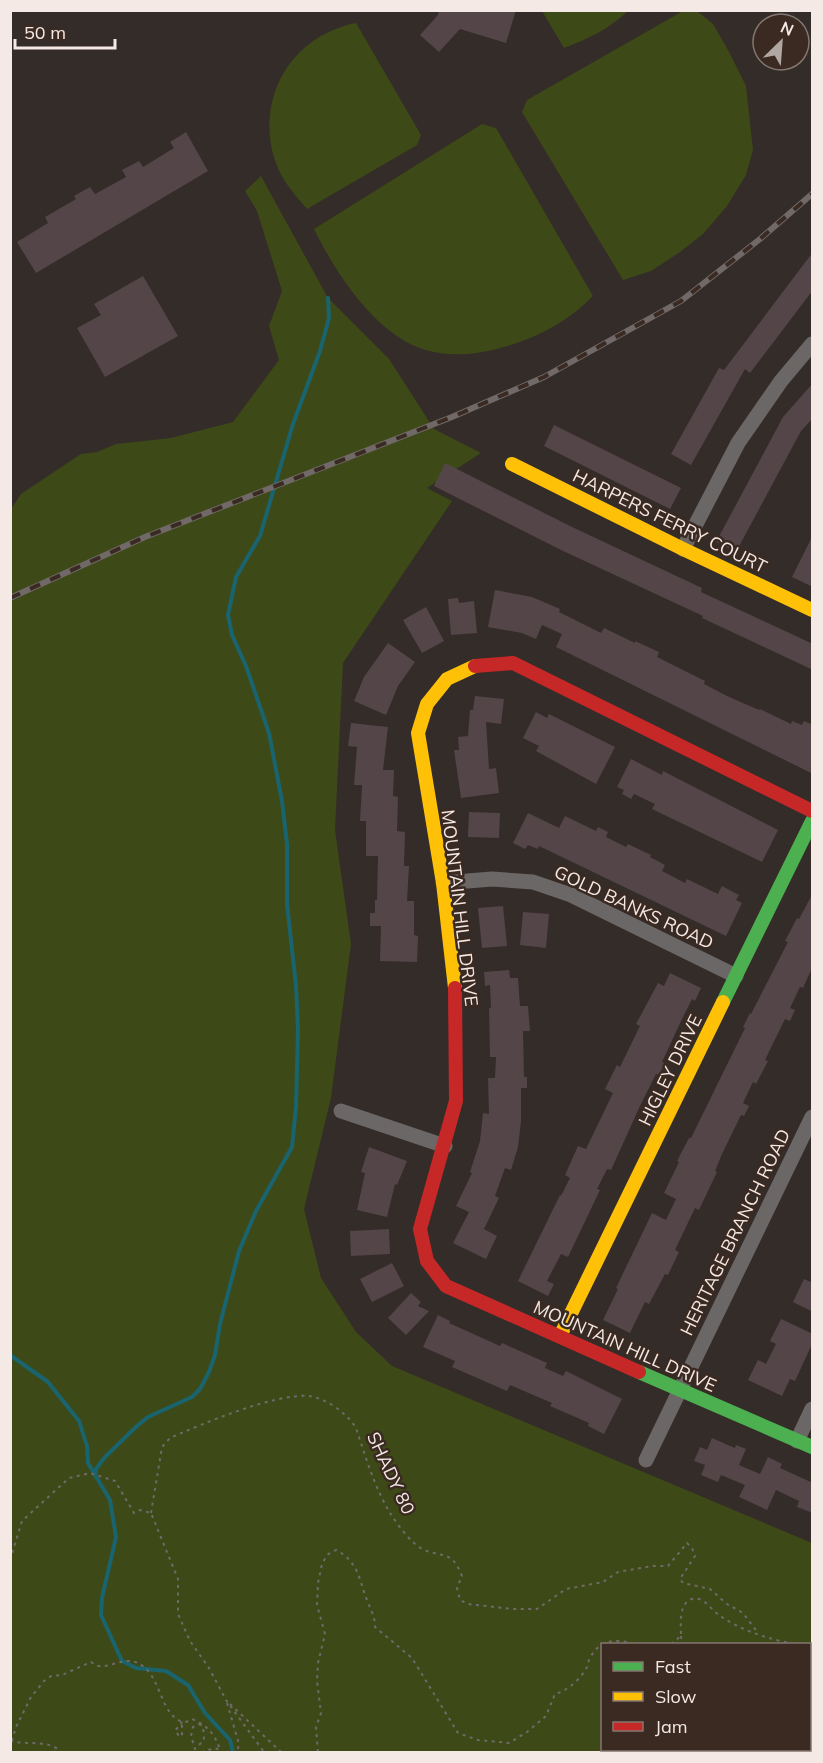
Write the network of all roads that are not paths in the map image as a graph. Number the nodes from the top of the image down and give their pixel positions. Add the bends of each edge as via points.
1 (813, 344) edge
2 (512, 464) dead end
3 (683, 549) junction
4 (813, 610) edge
5 (813, 811) edge
6 (813, 821) edge
7 (442, 883) junction
8 (736, 976) junction
9 (340, 1111) dead end
10 (813, 1117) edge
11 (445, 1146) junction
12 (560, 1336) junction
13 (680, 1391) junction
14 (813, 1409) edge
15 (797, 1440) junction
16 (813, 1447) edge
17 (646, 1461) dead end

1 - 3 street via 781,381 738,443
2 - 3 street, HARPERS FERRY COURT
3 - 4 street, HARPERS FERRY COURT
5 - 7 street, MOUNTAIN HILL DRIVE via 513,663 476,665 447,680 427,704 418,733
6 - 8 street, HIGLEY DRIVE
7 - 8 street, GOLD BANKS ROAD via 492,879 533,882 571,895
7 - 11 street, MOUNTAIN HILL DRIVE via 455,981 456,1036 456,1101
8 - 12 street, HIGLEY DRIVE
9 - 11 street
10 - 13 street, HERITAGE BRANCH ROAD
11 - 12 street, MOUNTAIN HILL DRIVE via 420,1229 427,1261 446,1287
12 - 13 street, MOUNTAIN HILL DRIVE
13 - 15 street, MOUNTAIN HILL DRIVE
13 - 17 street, HERITAGE BRANCH ROAD
14 - 15 street
15 - 16 street, MOUNTAIN HILL DRIVE

